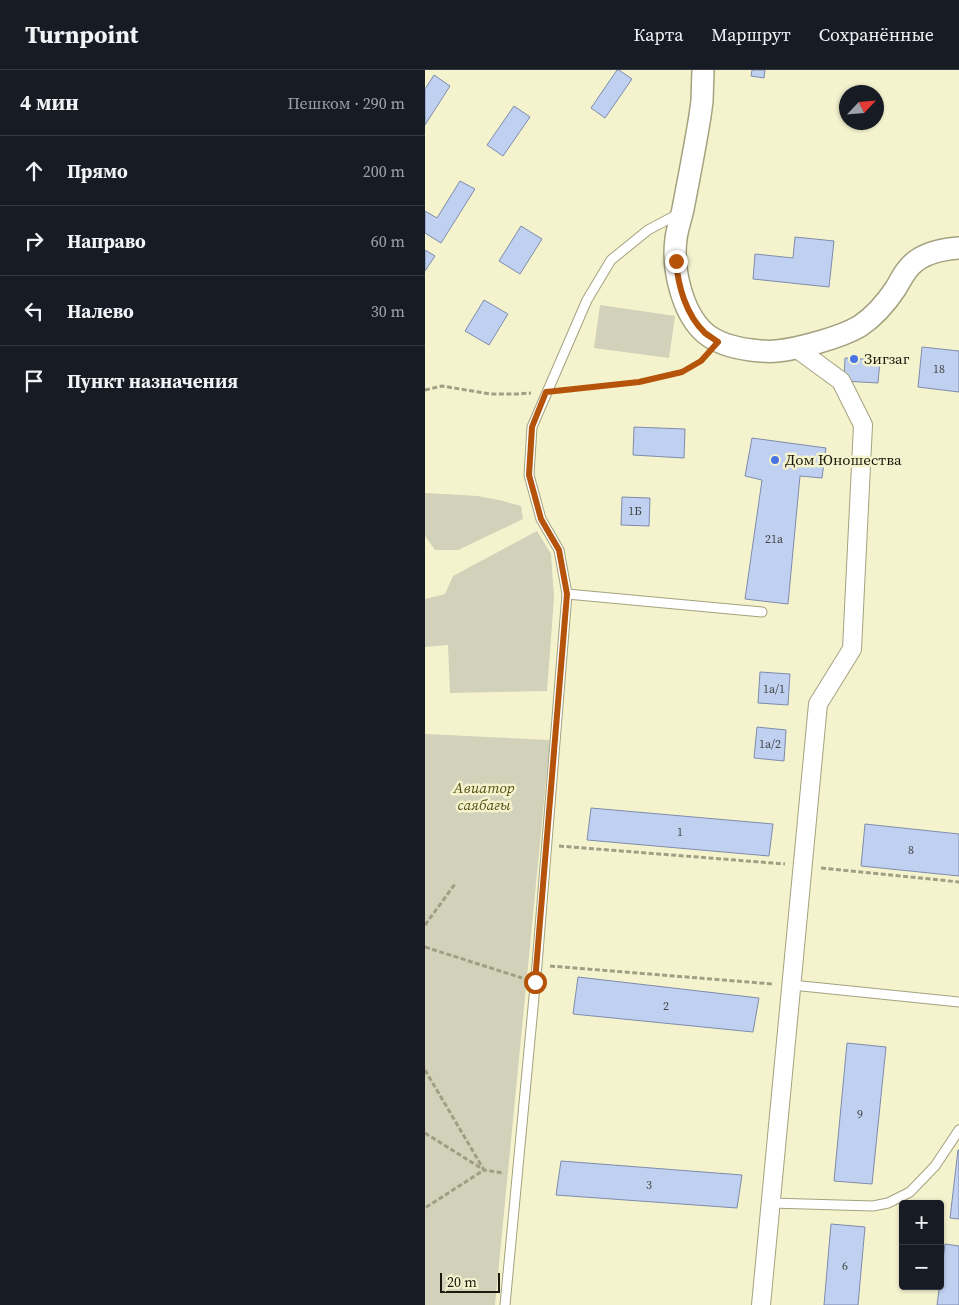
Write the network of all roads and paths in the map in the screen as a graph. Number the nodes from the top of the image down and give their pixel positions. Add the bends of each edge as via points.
1 (703, 70) edge
2 (683, 212) junction
3 (959, 248) edge
4 (718, 342) junction
5 (796, 348) junction
6 (425, 390) edge
7 (546, 392) junction
8 (567, 594) junction
9 (762, 612) dead end
10 (546, 845) junction
11 (803, 866) junction
12 (959, 882) edge
13 (455, 884) dead end
14 (425, 925) edge
15 (425, 947) edge
16 (537, 965) junction
17 (535, 982) junction
18 (792, 986) junction
19 (959, 1002) edge
20 (425, 1070) edge
21 (959, 1130) edge
22 (425, 1133) edge
23 (483, 1170) junction
24 (517, 1176) junction
25 (771, 1203) junction
26 (425, 1208) edge
27 (505, 1305) edge
28 (761, 1305) edge

1 - 2 street via 700,116
2 - 4 street via 676,238 677,278 693,318 705,333
2 - 7 lane via 648,230 611,260 587,300
3 - 5 street via 945,249 915,261 885,303 858,327
4 - 5 street via 756,351
4 - 7 path via 701,361 682,372 639,382
5 - 11 street via 841,381 863,425 853,649 818,704
6 - 7 path via 442,386 491,394
7 - 8 lane via 532,427 529,475 541,519 559,550
8 - 9 lane
8 - 10 lane
10 - 11 path
10 - 16 lane
11 - 12 path
11 - 18 street
13 - 14 path
15 - 17 path
16 - 17 lane
16 - 18 path
17 - 24 lane
18 - 19 lane
18 - 25 street
20 - 23 path
21 - 25 lane via 935,1166 911,1192 888,1203 873,1206
22 - 23 path
23 - 24 path
23 - 26 path
24 - 27 lane
25 - 28 street

